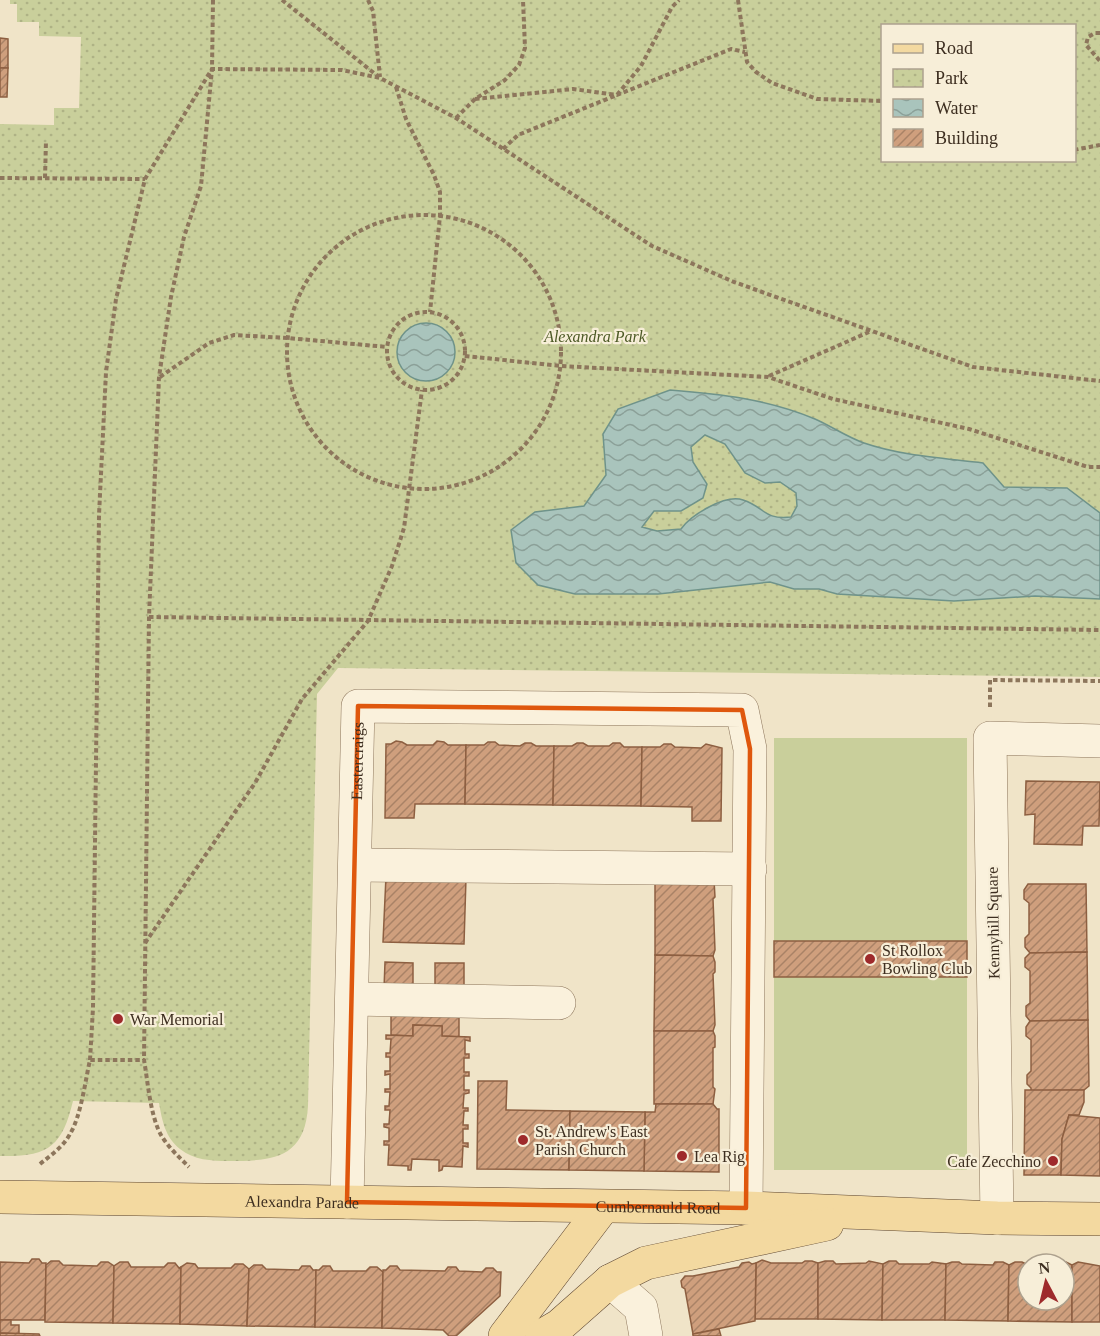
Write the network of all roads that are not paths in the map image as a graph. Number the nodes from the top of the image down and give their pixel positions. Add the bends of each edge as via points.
1 (1100, 741) edge
2 (355, 865) junction
3 (750, 869) junction
4 (352, 999) junction
5 (559, 1003) dead end
6 (0, 1197) edge
7 (348, 1202) junction
8 (603, 1207) junction
9 (746, 1208) junction
10 (875, 1213) junction
11 (997, 1218) junction
12 (1100, 1219) edge
13 (610, 1281) junction
14 (643, 1322) edge
15 (505, 1336) edge
16 (542, 1336) edge

1 - 11 street, Kennyhill Square via 990,738
2 - 3 street
2 - 3 street, Eastercraigs via 358,706 742,710 750,749
2 - 4 street, Eastercraigs
3 - 9 street
4 - 5 street
4 - 7 street, Eastercraigs
6 - 7 main road, Alexandra Parade
7 - 8 main road, Alexandra Parade
8 - 9 main road, Cumbernauld Road
8 - 15 main road, Cumbernauld Road
9 - 10 main road, Cumbernauld Road
10 - 11 main road, Cumbernauld Road
10 - 13 main road, Cumbernauld Road via 646,1263
11 - 12 main road, Cumbernauld Road
13 - 14 street
13 - 16 main road, Cumbernauld Road

